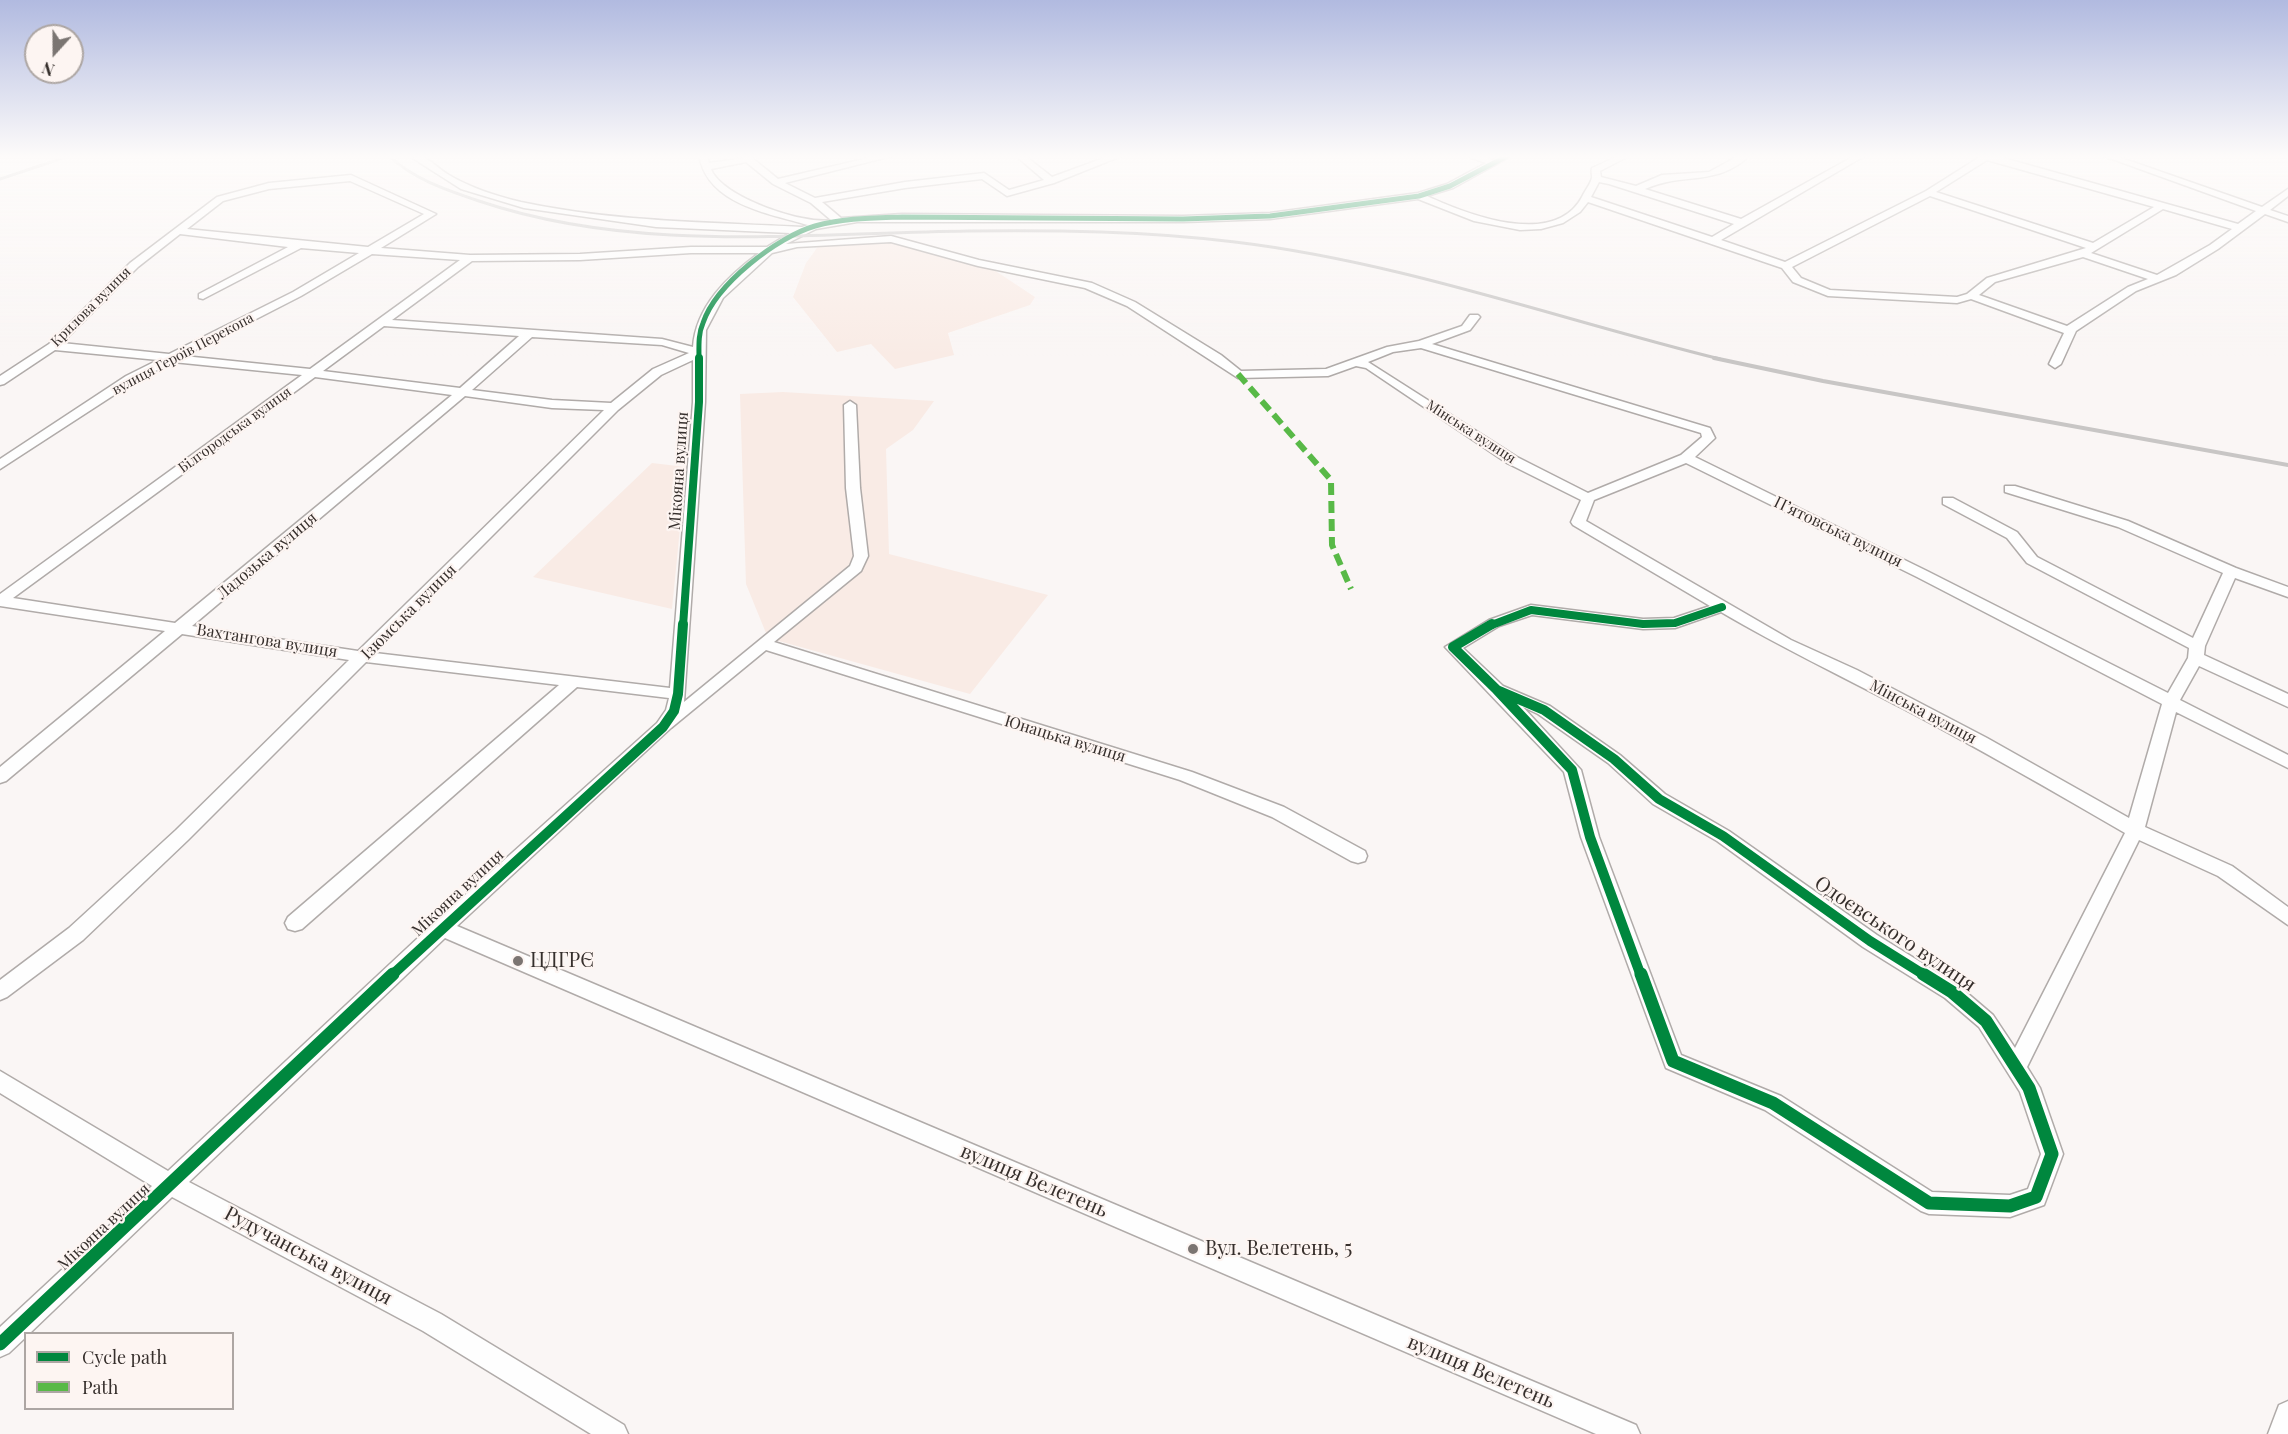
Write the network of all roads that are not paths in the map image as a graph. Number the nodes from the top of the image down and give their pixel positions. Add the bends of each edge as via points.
1 (191, 222) edge
2 (418, 222) edge
3 (642, 222) edge
4 (809, 222) edge
5 (834, 222) edge
6 (1498, 222) edge
7 (1556, 222) edge
8 (1657, 222) edge
9 (1739, 222) edge
10 (1872, 222) edge
11 (2017, 222) edge
12 (2137, 222) edge
13 (2219, 222) edge
14 (2248, 222) edge
15 (1742, 223) joint
16 (819, 225) junction
17 (2240, 228) junction
18 (179, 231) junction
19 (802, 231) junction
20 (1713, 241) junction
21 (300, 245) junction
22 (2094, 247) junction
23 (771, 250) junction
24 (370, 251) junction
25 (2083, 254) junction
26 (470, 258) junction
27 (1786, 266) junction
28 (2158, 279) junction
29 (203, 296) dead end
30 (1971, 296) junction
31 (1474, 317) dead end
32 (383, 323) junction
33 (2070, 331) junction
34 (530, 332) junction
35 (1421, 344) junction
36 (53, 346) junction
37 (700, 352) junction
38 (172, 358) junction
39 (1357, 362) junction
40 (2055, 364) dead end
41 (315, 374) junction
42 (0, 381) edge
43 (464, 392) junction
44 (850, 405) dead end
45 (614, 407) junction
46 (1686, 458) junction
47 (0, 465) edge
48 (2010, 489) dead end
49 (1588, 498) junction
50 (1948, 501) dead end
51 (2231, 571) junction
52 (2288, 592) edge
53 (0, 601) edge
54 (1722, 607) junction
55 (182, 627) junction
56 (763, 644) junction
57 (2196, 652) junction
58 (364, 657) junction
59 (573, 682) junction
60 (1497, 690) junction
61 (678, 694) junction
62 (2288, 700) edge
63 (2171, 702) junction
64 (663, 727) junction
65 (2288, 762) edge
66 (0, 777) edge
67 (2135, 830) junction
68 (1358, 856) dead end
69 (2288, 917) edge
70 (295, 923) dead end
71 (442, 928) junction
72 (0, 991) edge
73 (2016, 1068) junction
74 (0, 1081) edge
75 (172, 1184) junction
76 (0, 1344) edge
77 (2288, 1414) edge
78 (615, 1434) edge
79 (1627, 1434) edge
80 (2281, 1434) edge

1 - 18 street, Крилова вулиця
2 - 24 street, Крилова вулиця
3 - 19 street via 740,231
4 - 16 street
5 - 16 street
6 - 7 street via 1525,229
8 - 20 street
9 - 15 street
10 - 27 street
11 - 22 street
12 - 22 street
13 - 17 street
14 - 17 street
15 - 20 street
16 - 19 street
17 - 28 street
18 - 21 street
18 - 36 street, Крилова вулиця via 134,265
19 - 23 street
20 - 27 street
21 - 24 street
21 - 29 street
22 - 25 street
23 - 26 street
23 - 37 street via 714,302 700,331
23 - 39 street via 797,244 891,239 978,263 1088,285 1131,304 1238,374 1328,372
24 - 26 street
24 - 38 street, вулиця Героїв Перекопа via 297,294
25 - 28 street
25 - 30 street via 1991,280
26 - 32 street, Білгородська вулиця
27 - 30 street via 1797,280 1828,293 1957,300
28 - 33 street via 2133,289
30 - 33 street
31 - 35 street via 1466,327
32 - 34 street
32 - 41 street, Білгородська вулиця
33 - 40 street
34 - 37 street via 662,342
34 - 43 street, Ладозька вулиця
35 - 39 street via 1391,349
35 - 46 street via 1706,431 1709,438
36 - 38 street
36 - 42 street, Крилова вулиця
37 - 45 street, Ізюмська вулиця via 657,372
37 - 61 street, Мікояна вулиця
38 - 41 street
38 - 47 street, вулиця Героїв Перекопа via 130,379
39 - 49 street, Мінська вулиця via 1370,366 1512,460
41 - 43 street
41 - 53 street, Білгородська вулиця
43 - 45 street via 552,404
43 - 55 street, Ладозька вулиця
44 - 56 street via 853,488 861,556 856,568
45 - 58 street, Ізюмська вулиця
46 - 49 street
46 - 63 street, П’ятовська вулиця
48 - 51 street via 2123,524
49 - 54 street, Мінська вулиця via 1578,522
50 - 57 street via 2012,535 2032,560
51 - 52 street
51 - 57 street
53 - 55 street, Вахтангова вулиця
54 - 60 street, Одоєвського вулиця via 1676,623 1643,624 1531,610 1494,623 1453,647
54 - 67 street, Мінська вулиця via 1786,644 1981,742
55 - 58 street, Вахтангова вулиця
55 - 66 street, Ладозька вулиця
56 - 64 street
56 - 68 street, Юнацька вулиця via 1186,777 1278,812
57 - 62 street
57 - 63 street
58 - 59 street, Вахтангова вулиця
58 - 72 street, Ізюмська вулиця via 76,934
59 - 61 street, Вахтангова вулиця
59 - 70 street
60 - 73 street, Одоєвського вулиця via 1544,710 1614,759 1659,799 1723,836 1870,941 1952,992 1986,1021
60 - 73 street, Одоєвського вулиця via 1572,770 1590,837 1673,1061 1773,1103 1929,1203 2010,1206 2036,1197 2052,1154 2028,1088
61 - 64 street, Мікояна вулиця via 674,711
63 - 65 street, П’ятовська вулиця
63 - 67 street
64 - 71 street, Мікояна вулиця
67 - 69 street, Мінська вулиця via 2225,871
67 - 73 street
71 - 75 street, Мікояна вулиця
71 - 79 street, вулиця Велетень
74 - 75 street, Рудучанська вулиця
75 - 76 street, Мікояна вулиця
75 - 78 street, Рудучанська вулиця via 408,1310
77 - 80 street

